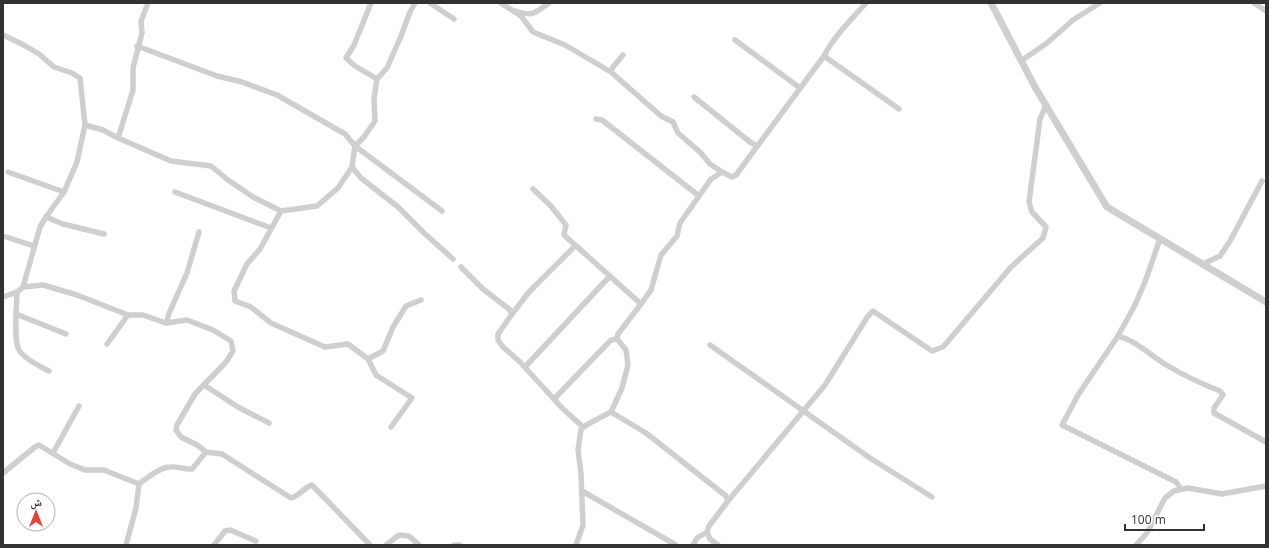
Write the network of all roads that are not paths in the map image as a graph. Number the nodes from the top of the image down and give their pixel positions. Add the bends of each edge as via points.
1 (148, 3) edge
2 (371, 3) edge
3 (415, 3) edge
4 (430, 3) edge
5 (501, 3) edge
6 (549, 3) edge
7 (866, 3) edge
8 (991, 3) edge
9 (1100, 3) edge
10 (1254, 3) edge
11 (512, 10) junction
12 (1266, 11) edge
13 (454, 19) dead end
14 (3, 35) edge
15 (735, 40) dead end
16 (138, 46) junction
17 (623, 55) dead end
18 (824, 56) junction
19 (1022, 62) junction
20 (610, 72) junction
21 (377, 79) junction
22 (800, 88) junction
23 (694, 97) dead end
24 (1046, 105) junction
25 (899, 109) dead end
26 (596, 119) dead end
27 (85, 125) junction
28 (118, 138) junction
29 (355, 146) junction
30 (757, 146) junction
31 (352, 167) junction
32 (8, 172) dead end
33 (722, 172) junction
34 (1262, 181) dead end
35 (533, 189) dead end
36 (64, 192) junction
37 (175, 192) dead end
38 (699, 196) junction
39 (281, 211) junction
40 (442, 211) dead end
41 (46, 217) junction
42 (271, 228) junction
43 (199, 232) dead end
44 (104, 234) dead end
45 (3, 236) edge
46 (1160, 239) junction
47 (34, 246) junction
48 (575, 246) junction
49 (453, 260) dead end
50 (1203, 264) junction
51 (460, 267) dead end
52 (610, 276) junction
53 (22, 287) junction
54 (17, 292) junction
55 (3, 297) edge
56 (421, 300) dead end
57 (1266, 302) edge
58 (641, 304) junction
59 (16, 314) junction
60 (128, 314) junction
61 (512, 314) junction
62 (166, 323) junction
63 (66, 334) dead end
64 (1118, 336) junction
65 (617, 339) junction
66 (107, 344) dead end
67 (710, 344) dead end
68 (368, 359) junction
69 (525, 367) junction
70 (49, 371) dead end
71 (204, 385) junction
72 (554, 399) junction
73 (80, 406) dead end
74 (803, 411) junction
75 (611, 412) junction
76 (269, 423) dead end
77 (391, 427) dead end
78 (583, 427) junction
79 (1266, 442) edge
80 (206, 452) junction
81 (53, 453) junction
82 (3, 473) edge
83 (139, 484) junction
84 (1266, 486) edge
85 (1181, 489) junction
86 (582, 491) junction
87 (932, 497) dead end
88 (728, 501) junction
89 (707, 532) junction
90 (256, 541) dead end
91 (126, 545) edge
92 (214, 545) edge
93 (370, 545) edge
94 (386, 545) edge
95 (419, 545) edge
96 (454, 545) edge
97 (460, 545) edge
98 (576, 545) edge
99 (676, 545) edge
100 (693, 545) edge
101 (718, 545) edge
102 (1136, 545) edge

1 - 16 street via 141,22 142,33
2 - 21 street via 346,58
3 - 21 street via 387,68
4 - 13 street
5 - 11 street
6 - 11 street via 534,14
7 - 18 street via 828,46
8 - 19 street
9 - 19 street via 1073,20
10 - 12 street
11 - 20 street via 521,16 533,32 565,45
14 - 27 street via 39,54 54,67 80,78
15 - 22 street
16 - 28 street via 133,68 133,90
16 - 29 street via 217,76 277,95 345,134
17 - 20 street
18 - 22 street
18 - 25 street
19 - 24 street
20 - 33 street via 661,116 673,122 678,133
21 - 29 street via 374,98 375,121
22 - 30 street
23 - 30 street
24 - 46 street via 1107,207
24 - 74 street via 1040,119 1029,202 1032,212 1046,227 1043,238 1011,267 943,347 932,351 873,311 825,385
26 - 38 street via 602,120
27 - 28 street via 104,130
27 - 36 street via 77,162
28 - 39 street via 171,160 210,166 253,197
29 - 31 street
29 - 40 street
30 - 33 street via 736,175 732,177
31 - 39 street via 338,188 317,206
31 - 49 street
32 - 36 street
33 - 38 street via 711,179
34 - 50 street via 1220,256
35 - 48 street via 566,225 564,236
36 - 41 street
37 - 42 street
38 - 58 street via 680,223 677,236 661,255 651,290
39 - 42 street
41 - 44 street
41 - 47 street
42 - 68 street via 260,250 247,264 234,291 235,301 251,307 271,323 325,347 348,344
43 - 62 street via 195,251
45 - 47 street
46 - 50 street
46 - 64 street via 1145,282
47 - 53 street
48 - 52 street
48 - 61 street via 529,292
50 - 57 street
51 - 61 street
52 - 58 street
52 - 69 street
53 - 54 street
53 - 60 street via 43,285
54 - 55 street
54 - 59 street
56 - 68 street via 406,306 382,351
58 - 65 street via 618,334
59 - 63 street
59 - 70 street via 16,344 20,352
60 - 62 street via 143,315
60 - 66 street
61 - 69 street via 498,334 498,340
62 - 71 street via 187,320 213,330 231,341 233,351
64 - 79 street via 1128,338 1167,365 1220,391 1223,395 1214,408 1214,414
64 - 85 street via 1078,395 1062,425 1176,482
65 - 72 street via 611,340
65 - 75 street via 626,350 628,365 622,388
67 - 74 street
68 - 77 street via 376,375 412,398
69 - 72 street
71 - 76 street
71 - 80 street via 196,394 176,430 181,437
72 - 78 street
73 - 81 street
74 - 87 street
74 - 88 street
75 - 78 street
75 - 88 street via 646,434 726,496
78 - 86 street via 578,450
80 - 83 street via 192,469 170,467
80 - 93 street via 222,454 291,498 312,485
81 - 82 street via 39,445
81 - 83 street via 85,470 104,470
83 - 91 street via 136,508
84 - 85 street via 1222,494
85 - 102 street via 1165,498 1146,533
86 - 98 street via 584,525
86 - 99 street
88 - 89 street
89 - 100 street via 697,538
89 - 101 street via 710,539
90 - 92 street via 230,530 225,531
94 - 95 street via 399,535 409,536
96 - 97 street

